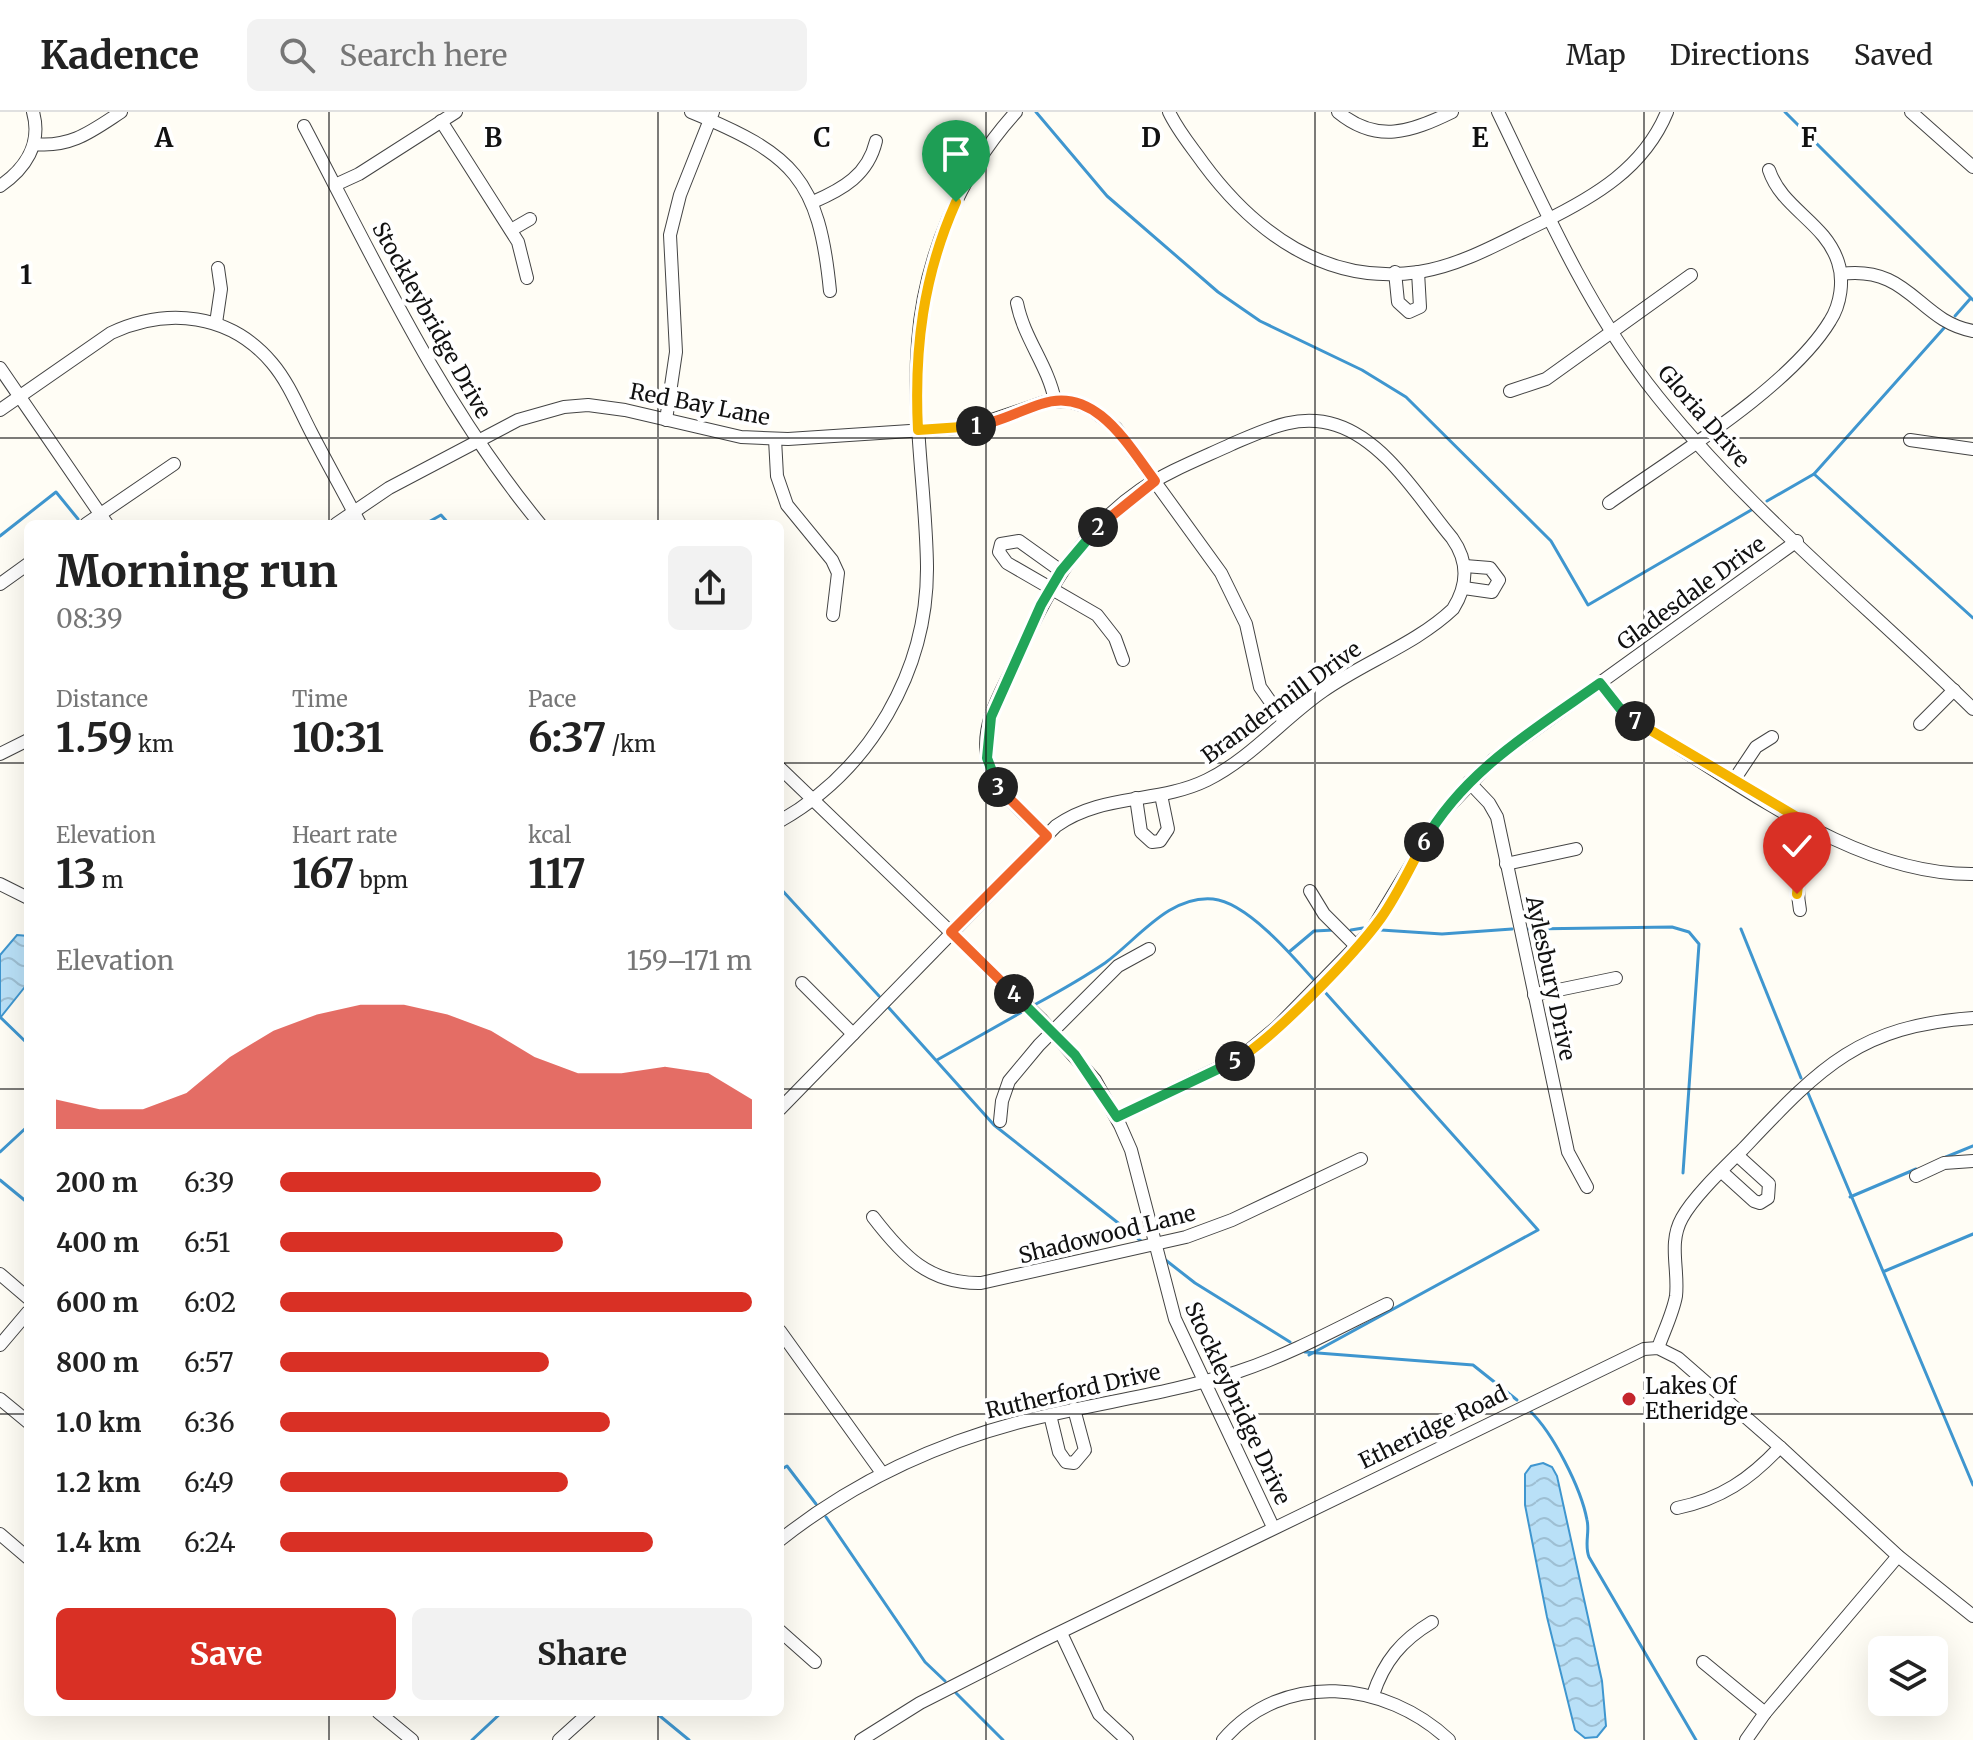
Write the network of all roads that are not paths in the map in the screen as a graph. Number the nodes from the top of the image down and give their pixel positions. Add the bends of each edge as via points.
1 (33, 112) edge
2 (121, 112) edge
3 (456, 112) edge
4 (691, 112) edge
5 (1016, 112) edge
6 (1169, 112) edge
7 (1338, 112) edge
8 (1452, 112) edge
9 (1498, 112) edge
10 (1667, 112) edge
11 (1911, 112) edge
12 (712, 116) edge
13 (441, 121) junction
14 (304, 126) dead end
15 (876, 141) dead end
16 (34, 144) junction
17 (1973, 167) edge
18 (1769, 170) dead end
19 (335, 185) junction
20 (0, 186) edge
21 (813, 202) junction
22 (530, 219) dead end
23 (1550, 219) junction
24 (511, 230) junction
25 (218, 268) dead end
26 (1395, 272) junction
27 (1418, 272) junction
28 (1841, 274) junction
29 (1691, 275) dead end
30 (527, 278) dead end
31 (830, 291) dead end
32 (1017, 303) dead end
33 (216, 323) junction
34 (1973, 331) edge
35 (1611, 332) junction
36 (0, 368) edge
37 (1510, 391) dead end
38 (19, 395) junction
39 (1055, 401) junction
40 (0, 410) edge
41 (666, 420) junction
42 (918, 430) junction
43 (775, 439) junction
44 (1910, 440) dead end
45 (1695, 442) junction
46 (478, 444) junction
47 (1973, 449) edge
48 (174, 464) dead end
49 (1155, 481) junction
50 (1609, 503) dead end
51 (357, 518) edge
52 (104, 519) edge
53 (537, 520) edge
54 (1797, 541) junction
55 (24, 567) edge
56 (1061, 571) junction
57 (0, 584) edge
58 (1049, 591) junction
59 (833, 615) dead end
60 (1123, 660) dead end
61 (1600, 683) junction
62 (1954, 690) junction
63 (1973, 709) edge
64 (1284, 721) junction
65 (1920, 724) dead end
66 (1772, 737) dead end
67 (24, 742) edge
68 (0, 754) edge
69 (784, 772) edge
70 (1734, 780) junction
71 (1469, 782) junction
72 (1161, 795) junction
73 (1136, 798) junction
74 (813, 802) junction
75 (784, 819) edge
76 (1817, 829) junction
77 (1047, 836) junction
78 (1576, 849) dead end
79 (1506, 864) junction
80 (1973, 874) edge
81 (0, 884) edge
82 (1310, 891) dead end
83 (24, 896) edge
84 (1800, 910) dead end
85 (951, 932) junction
86 (1356, 946) junction
87 (1149, 949) dead end
88 (1616, 978) dead end
89 (802, 983) dead end
90 (1534, 995) junction
91 (1973, 1018) edge
92 (1053, 1032) junction
93 (853, 1034) junction
94 (784, 1105) edge
95 (1117, 1117) junction
96 (1000, 1121) dead end
97 (1737, 1155) junction
98 (1361, 1159) dead end
99 (1973, 1161) edge
100 (1722, 1172) junction
101 (1916, 1176) dead end
102 (1587, 1187) dead end
103 (873, 1217) dead end
104 (1154, 1246) junction
105 (0, 1274) edge
106 (24, 1295) edge
107 (1387, 1304) dead end
108 (24, 1317) edge
109 (784, 1337) edge
110 (0, 1345) edge
111 (1658, 1348) junction
112 (1203, 1382) junction
113 (0, 1399) edge
114 (1074, 1409) junction
115 (1050, 1415) junction
116 (24, 1419) edge
117 (1780, 1447) junction
118 (882, 1473) junction
119 (1677, 1508) dead end
120 (1273, 1527) junction
121 (0, 1534) edge
122 (784, 1537) edge
123 (24, 1555) edge
124 (1898, 1556) junction
125 (1973, 1616) edge
126 (1432, 1622) dead end
127 (1061, 1633) junction
128 (784, 1635) edge
129 (815, 1662) dead end
130 (1703, 1662) dead end
131 (1373, 1695) junction
132 (1765, 1713) junction
133 (383, 1716) edge
134 (586, 1716) edge
135 (412, 1740) edge
136 (560, 1740) edge
137 (861, 1740) edge
138 (1127, 1740) edge
139 (1223, 1740) edge
140 (1449, 1740) edge
141 (1746, 1740) edge

1 - 16 street
2 - 16 street via 74,142
3 - 13 street
4 - 12 street
5 - 42 street via 965,186 936,254 919,334
6 - 26 street via 1223,189 1269,234 1332,265
7 - 8 street via 1367,130 1387,134 1407,132
9 - 23 street, Gloria Drive
10 - 23 street via 1644,151 1621,175
11 - 17 street
12 - 21 street via 764,145 793,171
12 - 41 street via 670,235 676,352
13 - 19 street
13 - 24 street
14 - 19 street, Stockleybridge Drive
15 - 21 street via 855,179
16 - 20 street via 19,171
18 - 28 street via 1784,198 1826,238
19 - 46 street, Stockleybridge Drive via 440,384
21 - 31 street via 823,233
22 - 24 street
23 - 27 street via 1467,258
23 - 35 street, Gloria Drive
24 - 30 street
25 - 33 street
26 - 27 street
26 - 27 street via 1400,305 1413,312 1421,303
28 - 34 street via 1864,271 1890,279 1954,325
28 - 45 street via 1837,306 1824,330 1775,380
29 - 35 street
32 - 39 street
33 - 38 street via 171,316 130,324
33 - 51 street via 254,345 278,371
35 - 37 street via 1546,379
35 - 45 street, Gloria Drive
36 - 38 street
38 - 40 street
38 - 52 street
39 - 42 street, Red Bay Lane via 985,425
39 - 49 street via 1104,416
41 - 43 street, Red Bay Lane
41 - 46 street, Red Bay Lane via 588,405 564,407 518,420
42 - 43 street, Red Bay Lane
42 - 74 street via 927,566 916,649 891,711 871,741
43 - 59 street via 777,476 787,505 838,573
44 - 47 street
45 - 50 street
45 - 54 street, Gloria Drive
46 - 51 street, Red Bay Lane via 421,470
46 - 53 street, Stockleybridge Drive
48 - 52 street
49 - 56 street via 1101,524
49 - 64 street via 1231,589 1246,624 1260,687
49 - 64 street, Brandermill Drive via 1274,425 1333,424 1380,453 1452,538 1465,578 1443,618 1326,689
54 - 61 street, Gladesdale Drive
54 - 62 street, Gloria Drive
55 - 57 street
56 - 58 street
56 - 58 street via 1019,541 1001,544 999,552 1007,563
58 - 60 street via 1097,615 1115,638
58 - 77 street via 997,701 986,743 999,788
61 - 70 street via 1628,716
61 - 71 street, Gladesdale Drive
62 - 63 street, Gloria Drive
62 - 65 street
64 - 72 street, Brandermill Drive via 1218,774
66 - 70 street via 1756,747
67 - 68 street
69 - 74 street, Stockleybridge Drive
70 - 76 street
71 - 79 street, Aylesbury Drive via 1497,817
71 - 86 street, Gladesdale Drive via 1426,838 1380,919
72 - 73 street, Brandermill Drive
72 - 73 street via 1168,829 1160,841 1152,842 1141,832
73 - 77 street, Brandermill Drive via 1080,811
74 - 75 street
74 - 85 street, Stockleybridge Drive
76 - 80 street via 1897,865
76 - 84 street via 1800,865
77 - 85 street, Brandermill Drive
78 - 79 street
79 - 90 street, Aylesbury Drive
81 - 83 street
82 - 86 street via 1324,914
85 - 92 street, Stockleybridge Drive
85 - 93 street, Brandermill Drive
86 - 95 street, Gladesdale Drive via 1241,1057
87 - 92 street via 1118,966
88 - 90 street
89 - 93 street
90 - 102 street, Aylesbury Drive via 1568,1152
91 - 97 street via 1915,1024 1862,1043 1815,1075
92 - 95 street, Stockleybridge Drive via 1095,1080
92 - 96 street via 1009,1081
93 - 94 street, Brandermill Drive
95 - 104 street, Stockleybridge Drive via 1131,1150
97 - 100 street
97 - 100 street via 1769,1184 1768,1198 1754,1201
98 - 104 street, Shadowood Lane via 1209,1229
99 - 101 street via 1944,1163
100 - 111 street via 1682,1217 1674,1255 1675,1300
103 - 104 street, Shadowood Lane via 909,1261 954,1282 996,1281
104 - 112 street, Stockleybridge Drive via 1175,1319
105 - 106 street
107 - 112 street, Rutherford Drive via 1286,1353
108 - 110 street
109 - 118 street
111 - 117 street via 1678,1358
111 - 120 street, Etheridge Road via 1620,1358
112 - 114 street, Rutherford Drive
112 - 120 street, Stockleybridge Drive
113 - 116 street
114 - 115 street, Rutherford Drive
114 - 115 street via 1085,1450 1074,1463 1059,1452
115 - 118 street, Rutherford Drive via 981,1433
117 - 119 street via 1741,1483 1699,1504
117 - 124 street
118 - 122 street, Rutherford Drive
120 - 127 street, Etheridge Road
121 - 123 street
124 - 125 street
124 - 132 street
126 - 131 street via 1399,1646
127 - 137 street, Etheridge Road via 932,1697
127 - 138 street via 1099,1714
128 - 129 street
130 - 132 street
131 - 139 street via 1336,1690 1298,1694 1252,1714
131 - 140 street via 1417,1715
132 - 141 street
133 - 135 street
134 - 136 street

